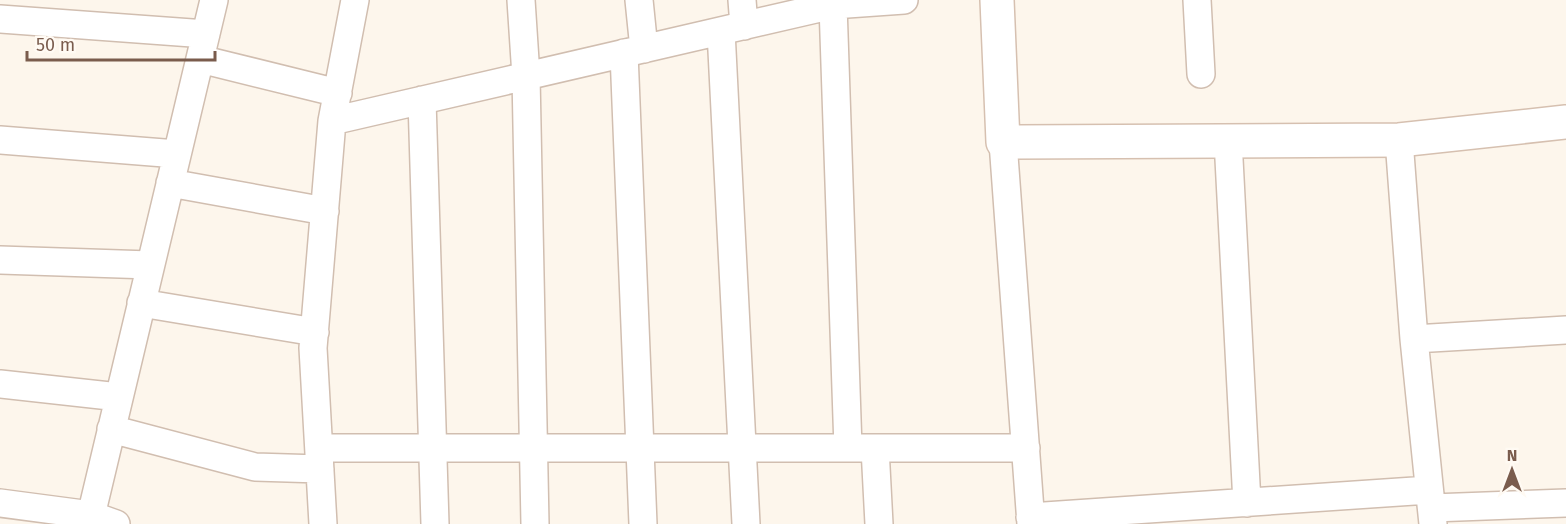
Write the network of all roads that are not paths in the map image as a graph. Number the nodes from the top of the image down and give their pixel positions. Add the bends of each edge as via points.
1 (214, 0) edge
2 (355, 0) edge
3 (521, 0) edge
4 (639, 0) edge
5 (904, 0) edge
6 (997, 0) edge
7 (1197, 0) edge
8 (833, 5) junction
9 (0, 19) edge
10 (736, 19) edge
11 (203, 47) junction
12 (634, 51) junction
13 (1201, 74) dead end
14 (526, 76) junction
15 (338, 93) junction
16 (422, 100) junction
17 (332, 121) junction
18 (1566, 122) edge
19 (0, 140) edge
20 (1228, 140) junction
21 (1400, 140) junction
22 (1003, 142) junction
23 (177, 154) junction
24 (170, 183) junction
25 (325, 212) junction
26 (0, 260) edge
27 (150, 265) junction
28 (141, 303) junction
29 (1566, 330) edge
30 (315, 332) junction
31 (1414, 339) junction
32 (0, 384) edge
33 (119, 397) junction
34 (111, 429) junction
35 (433, 448) junction
36 (535, 448) junction
37 (640, 448) junction
38 (742, 448) junction
39 (848, 448) junction
40 (875, 448) junction
41 (1026, 448) junction
42 (320, 458) junction
43 (0, 503) edge
44 (1247, 503) junction
45 (1566, 503) edge
46 (1431, 508) edge
47 (90, 520) edge
48 (1031, 520) edge
49 (1060, 520) edge
50 (116, 524) edge
51 (323, 524) edge
52 (435, 524) edge
53 (536, 524) edge
54 (644, 524) edge
55 (746, 524) edge
56 (879, 524) edge

1 - 11 street
2 - 15 street
3 - 14 street
4 - 12 street
5 - 8 street
6 - 22 street
7 - 13 street
8 - 10 street
8 - 39 street
9 - 11 street
10 - 12 street
10 - 38 street
11 - 15 street
11 - 23 street
12 - 14 street
12 - 37 street
14 - 16 street
14 - 36 street
15 - 17 street
16 - 17 street
16 - 35 street
17 - 25 street
18 - 21 street
19 - 23 street
20 - 21 street
20 - 22 street
20 - 44 street
21 - 31 street
22 - 41 street
23 - 24 street
24 - 25 street
24 - 27 street
25 - 30 street
26 - 27 street
27 - 28 street
28 - 30 street
28 - 33 street
29 - 31 street
30 - 42 street
31 - 46 street
32 - 33 street
33 - 34 street
34 - 42 street via 255,467
34 - 47 street
35 - 36 street
35 - 42 street
35 - 52 street
36 - 37 street
36 - 53 street
37 - 38 street
37 - 54 street
38 - 39 street
38 - 55 street
39 - 40 street
40 - 41 street
40 - 56 street
41 - 48 street
42 - 51 street
43 - 47 street
44 - 46 street
44 - 49 street
45 - 46 street
47 - 50 street
48 - 49 street

